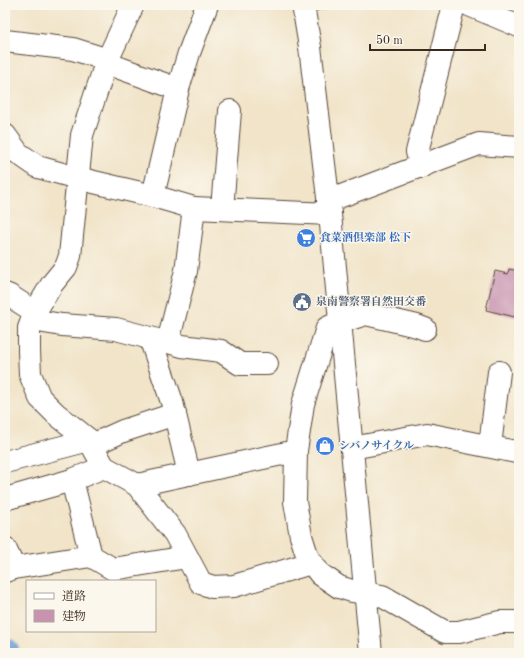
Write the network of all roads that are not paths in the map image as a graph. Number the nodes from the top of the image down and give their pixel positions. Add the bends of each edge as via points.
1 (134, 5) edge
2 (207, 5) edge
3 (303, 5) edge
4 (454, 5) edge
5 (469, 5) edge
6 (519, 26) edge
7 (5, 41) edge
8 (107, 61) junction
9 (178, 89) junction
10 (230, 111) dead end
11 (8, 146) edge
12 (519, 147) edge
13 (421, 167) junction
14 (77, 178) junction
15 (153, 196) junction
16 (329, 207) junction
17 (194, 208) junction
18 (222, 209) junction
19 (5, 294) edge
20 (34, 316) junction
21 (340, 322) junction
22 (425, 329) dead end
23 (159, 340) junction
24 (267, 364) dead end
25 (499, 372) dead end
26 (175, 414) junction
27 (90, 442) junction
28 (490, 446) junction
29 (352, 448) junction
30 (296, 451) junction
31 (516, 452) dead end
32 (5, 462) edge
33 (104, 467) junction
34 (189, 474) junction
35 (72, 480) junction
36 (136, 485) junction
37 (5, 499) edge
38 (5, 548) edge
39 (91, 556) junction
40 (187, 557) junction
41 (311, 562) junction
42 (10, 570) edge
43 (366, 594) junction
44 (519, 622) edge
45 (371, 653) edge

1 - 8 street
2 - 9 street
3 - 16 street
4 - 13 street via 417,152
5 - 6 street
7 - 8 street via 73,49
8 - 9 street
8 - 14 street via 82,135
9 - 15 street
10 - 18 street
11 - 14 street via 38,167
12 - 13 street via 479,144
13 - 16 street
14 - 15 street
14 - 20 street via 70,256 66,267 52,284
15 - 17 street
16 - 18 street
16 - 21 street
17 - 18 street
17 - 23 street via 186,271
19 - 20 street
20 - 23 street via 62,325 116,329
20 - 27 street via 29,328 30,374 40,398
21 - 22 street via 366,314
21 - 29 street
21 - 30 street via 327,328 303,404
23 - 24 street via 222,351 240,364
23 - 26 street
25 - 28 street
26 - 27 street
26 - 34 street
27 - 32 street
27 - 33 street
28 - 29 street via 427,434
28 - 31 street
29 - 43 street
30 - 34 street
30 - 41 street via 295,502 301,536
33 - 35 street
33 - 36 street
34 - 36 street
35 - 37 street
35 - 39 street
36 - 40 street via 175,534
38 - 42 street
39 - 40 street via 113,569
39 - 42 street
40 - 41 street via 201,583 213,587 234,586
41 - 43 street via 320,574 339,587
43 - 44 street via 382,596 445,632 458,632 500,622
43 - 45 street

